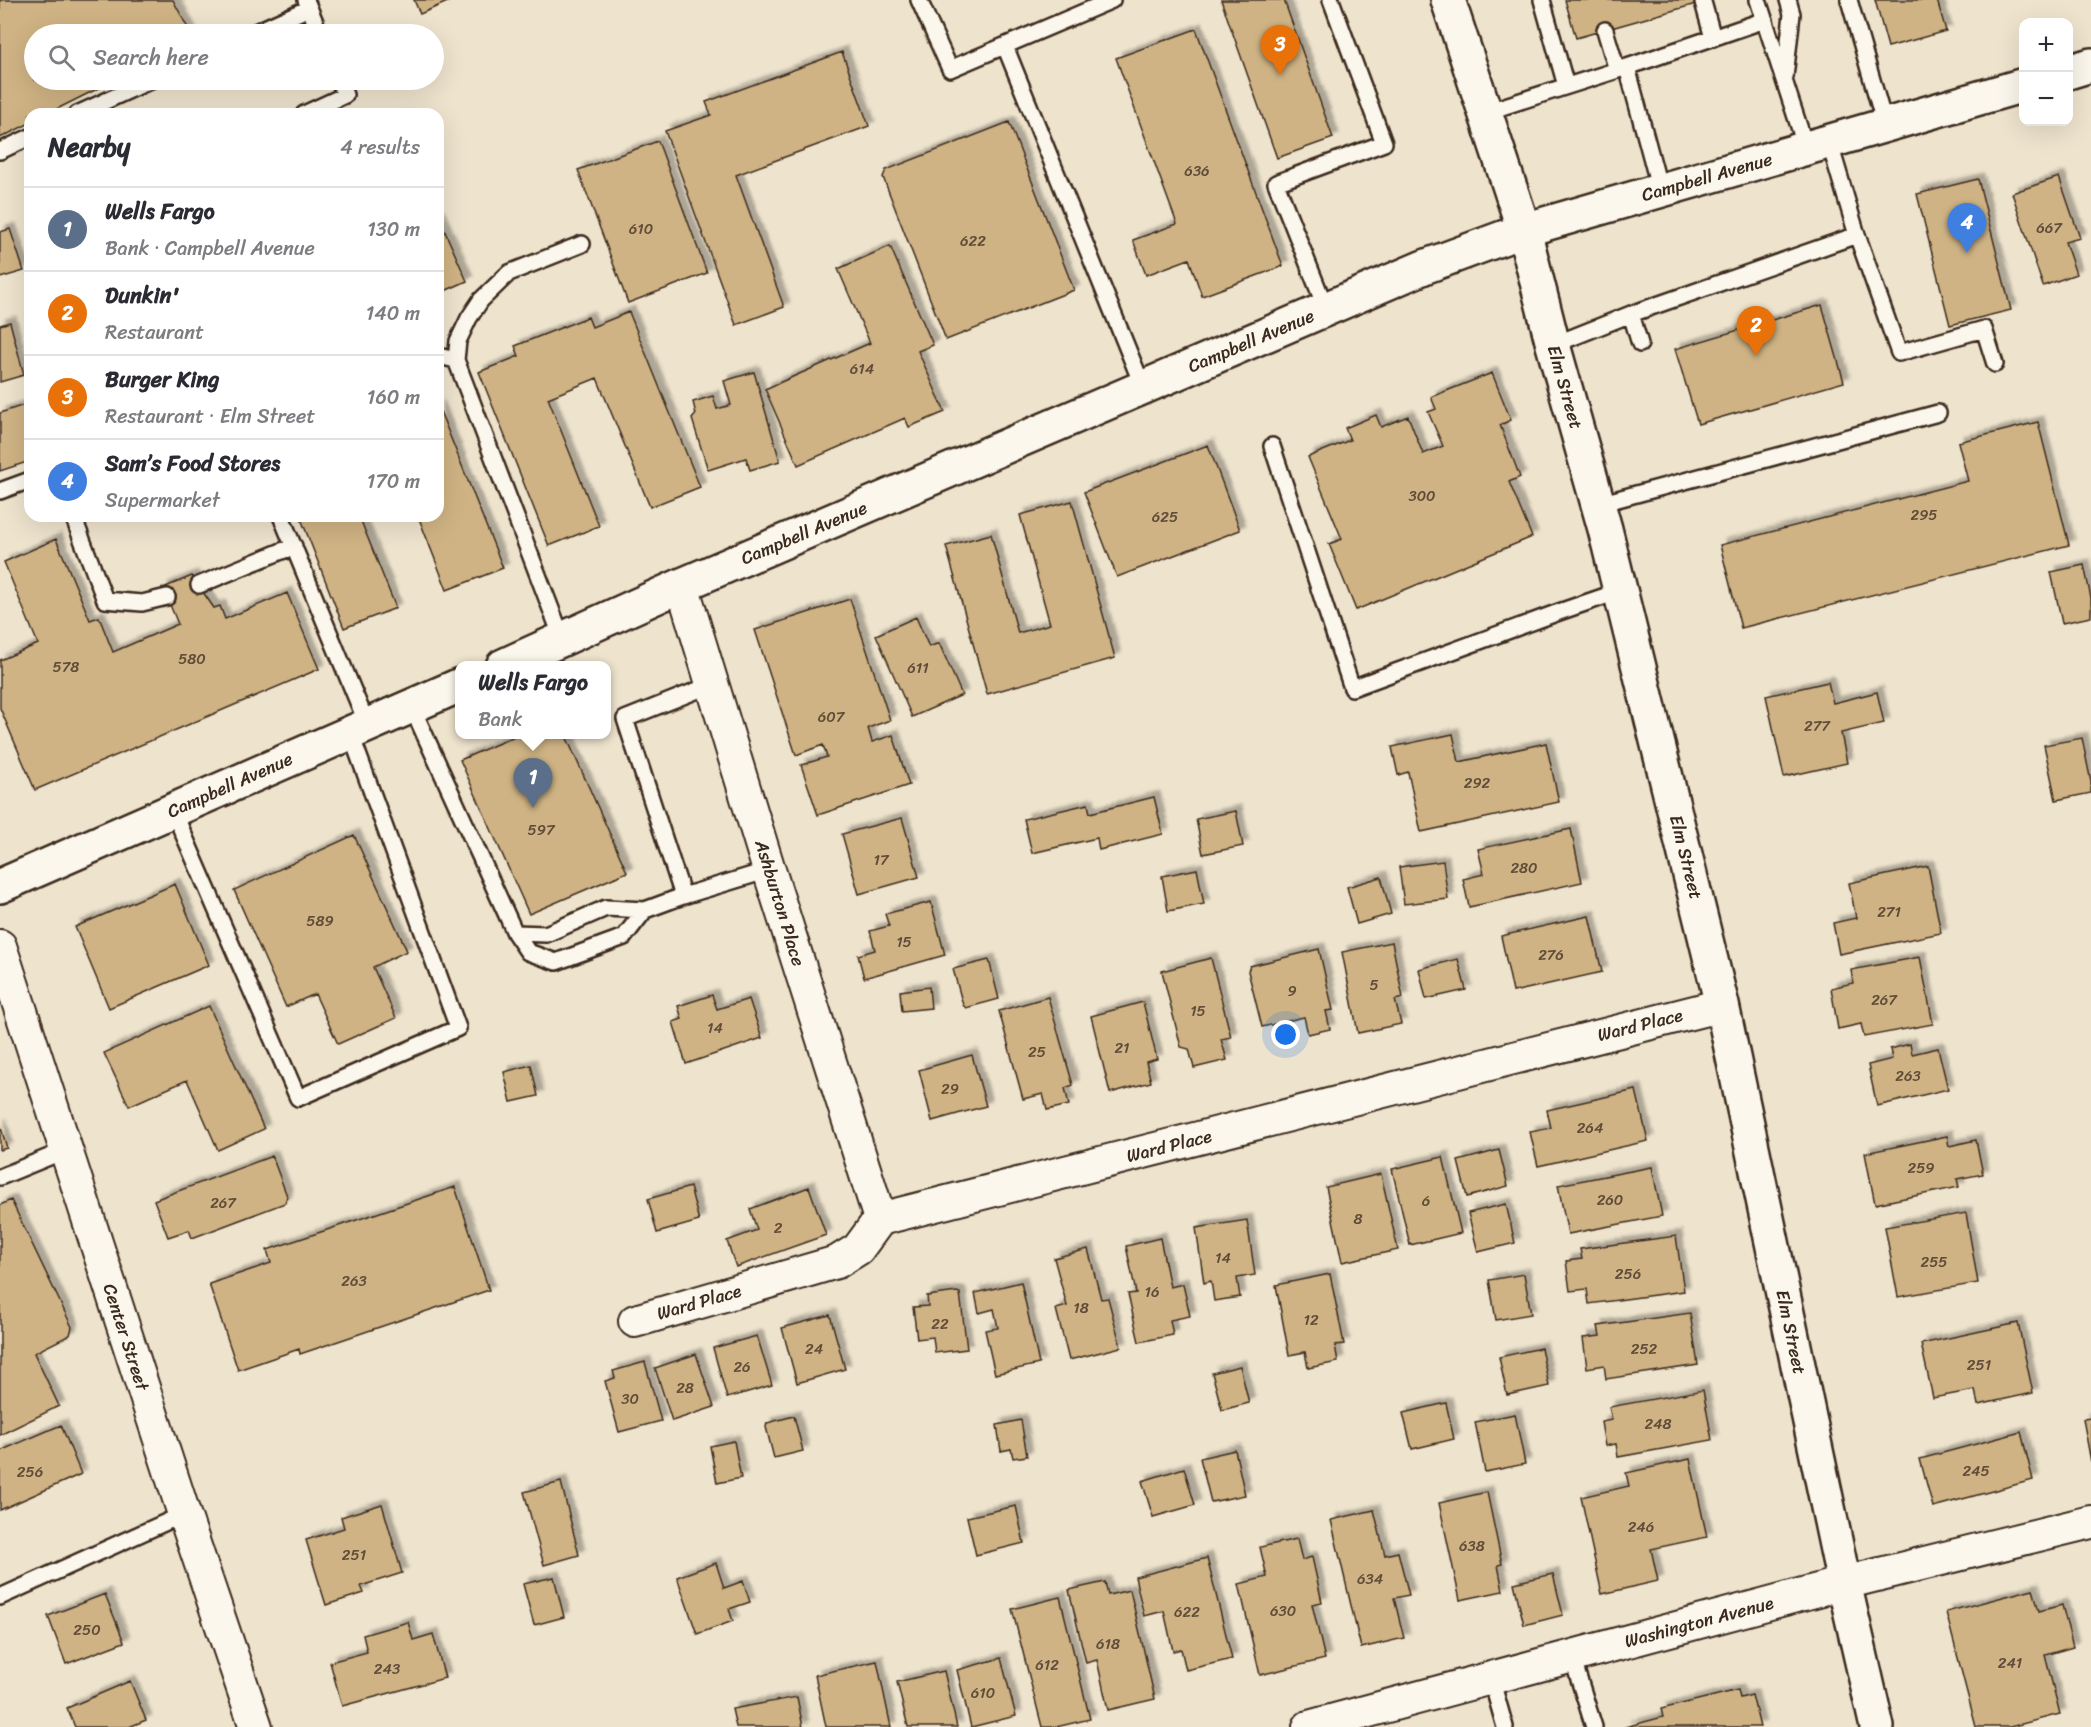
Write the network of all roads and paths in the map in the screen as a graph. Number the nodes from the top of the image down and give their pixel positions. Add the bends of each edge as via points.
1 (919, 0) edge
2 (1112, 0) edge
3 (1331, 0) edge
4 (1448, 0) edge
5 (1542, 0) edge
6 (1758, 0) edge
7 (1788, 0) edge
8 (1849, 0) edge
9 (1703, 2) dead end
10 (308, 4) edge
11 (1765, 21) junction
12 (270, 24) edge
13 (316, 24) edge
14 (1605, 30) dead end
15 (1713, 38) junction
16 (1005, 46) junction
17 (2091, 65) edge
18 (1622, 68) junction
19 (2073, 70) edge
20 (1784, 82) junction
21 (1566, 86) junction
22 (2019, 86) edge
23 (130, 90) edge
24 (343, 90) edge
25 (90, 108) edge
26 (317, 108) edge
27 (1486, 112) junction
28 (1885, 125) junction
29 (24, 140) edge
30 (1817, 145) junction
31 (0, 151) edge
32 (1660, 190) junction
33 (1524, 230) junction
34 (1857, 235) junction
35 (582, 244) dead end
36 (1326, 309) junction
37 (1631, 314) junction
38 (1640, 344) dead end
39 (1553, 345) junction
40 (444, 357) edge
41 (456, 360) junction
42 (1995, 364) dead end
43 (1143, 387) junction
44 (1938, 413) dead end
45 (1272, 446) dead end
46 (24, 482) edge
47 (0, 491) edge
48 (1599, 504) junction
49 (75, 522) edge
50 (284, 522) edge
51 (294, 546) junction
52 (199, 585) dead end
53 (682, 585) junction
54 (1620, 591) junction
55 (166, 597) dead end
56 (562, 638) junction
57 (514, 661) edge
58 (713, 684) junction
59 (455, 688) edge
60 (412, 707) junction
61 (359, 728) junction
62 (173, 810) junction
63 (769, 870) junction
64 (0, 886) edge
65 (683, 896) junction
66 (645, 910) junction
67 (515, 933) junction
68 (0, 946) edge
69 (1722, 1005) junction
70 (66, 1150) junction
71 (0, 1177) edge
72 (880, 1219) junction
73 (635, 1321) dead end
74 (184, 1514) junction
75 (2091, 1522) edge
76 (1844, 1583) junction
77 (0, 1597) edge
78 (1572, 1657) junction
79 (1491, 1678) junction
80 (256, 1727) edge
81 (1309, 1727) edge
82 (1505, 1727) edge
83 (1594, 1727) edge
84 (1877, 1727) edge

1 - 16 lane via 950,69
2 - 16 lane
3 - 36 lane via 1384,143 1276,183
4 - 27 main road, Elm Street
5 - 21 lane
6 - 11 lane
7 - 20 lane via 1792,14
8 - 28 lane
9 - 15 lane
10 - 12 lane
10 - 13 lane
11 - 15 lane
11 - 20 lane
14 - 18 lane
15 - 18 lane
16 - 43 lane
17 - 19 main road
18 - 21 lane
18 - 32 lane
20 - 30 lane
21 - 27 lane
22 - 28 main road, Campbell Avenue
23 - 25 lane
24 - 26 lane via 345,95
27 - 33 main road, Elm Street
28 - 30 main road, Campbell Avenue
29 - 31 lane
30 - 32 main road, Campbell Avenue
30 - 34 lane
32 - 33 main road, Campbell Avenue
33 - 36 main road, Campbell Avenue
33 - 39 main road, Elm Street
34 - 37 lane
34 - 42 lane via 1899,353 1984,329
35 - 41 lane via 509,273 469,318 458,341
36 - 43 main road, Campbell Avenue
37 - 38 lane
37 - 39 lane
39 - 48 main road, Elm Street
40 - 41 lane
41 - 56 lane
43 - 53 main road, Campbell Avenue
44 - 48 lane
45 - 54 lane via 1352,688
46 - 47 lane
48 - 54 main road, Elm Street
49 - 55 lane via 105,600 142,603
50 - 51 lane
51 - 52 lane
51 - 61 lane
53 - 56 main road, Campbell Avenue
53 - 58 street, Ashburton Place
54 - 69 main road, Elm Street
56 - 57 main road, Campbell Avenue
58 - 63 street, Ashburton Place
58 - 65 lane via 625,719
59 - 60 main road, Campbell Avenue
60 - 61 main road, Campbell Avenue
60 - 67 lane
61 - 62 main road, Campbell Avenue
61 - 62 lane via 458,1028 298,1098
62 - 64 main road, Campbell Avenue
63 - 65 lane
63 - 72 street, Ashburton Place
65 - 66 lane
66 - 67 lane via 606,908 546,934
66 - 67 lane via 624,936 556,963 528,952
68 - 70 street, Center Street
69 - 72 street, Ward Place
69 - 76 main road, Elm Street
70 - 71 lane
70 - 74 street, Center Street
72 - 73 street, Ward Place via 858,1249 837,1262
74 - 77 lane
74 - 80 street, Center Street
75 - 76 street, Washington Avenue
76 - 78 street, Washington Avenue
76 - 84 main road, Elm Street
78 - 79 street, Washington Avenue
78 - 83 lane
79 - 81 street, Washington Avenue
79 - 82 lane

